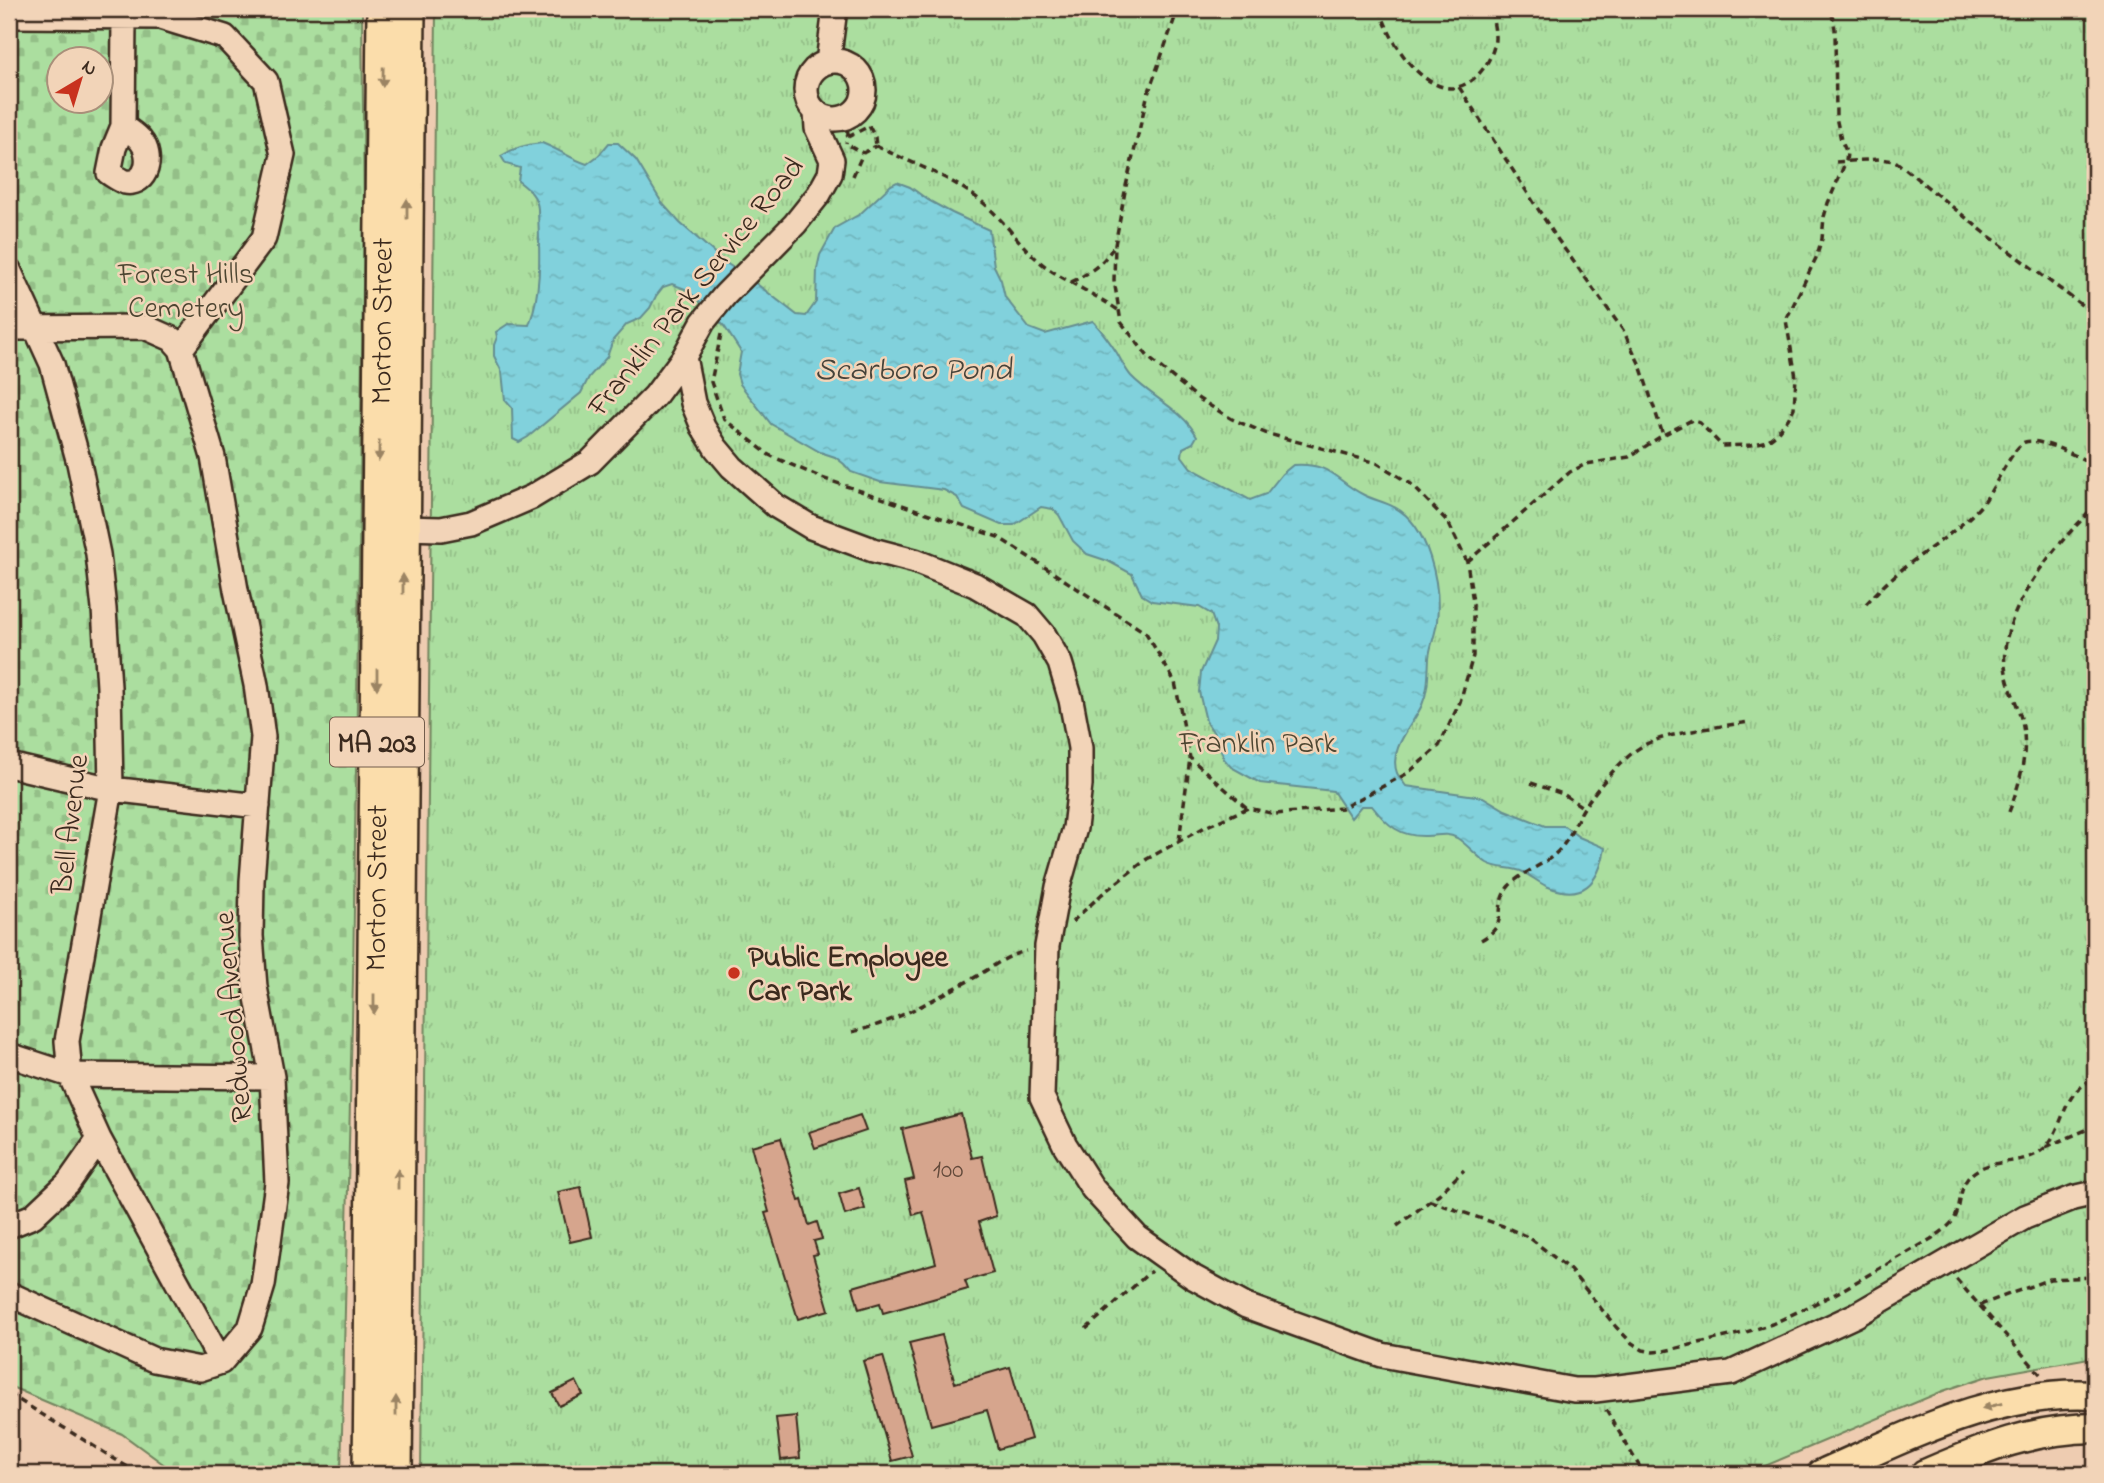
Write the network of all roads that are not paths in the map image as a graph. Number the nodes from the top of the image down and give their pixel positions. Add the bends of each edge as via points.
1 (384, 9) edge
2 (408, 9) edge
3 (835, 9) edge
4 (9, 16) edge
5 (124, 18) junction
6 (828, 62) junction
7 (816, 113) junction
8 (123, 126) dead end
9 (9, 270) edge
10 (34, 327) junction
11 (9, 328) edge
12 (181, 349) junction
13 (684, 357) junction
14 (404, 528) junction
15 (9, 765) edge
16 (111, 789) junction
17 (258, 806) junction
18 (9, 1055) edge
19 (70, 1075) junction
20 (272, 1077) junction
21 (99, 1139) junction
22 (2095, 1193) edge
23 (9, 1226) edge
24 (9, 1294) edge
25 (221, 1362) junction
26 (2090, 1395) edge
27 (2090, 1428) edge
28 (370, 1474) edge
29 (396, 1474) edge
30 (1822, 1474) edge
31 (1925, 1474) edge

1 -> 28 highway, Morton Street / MA 203
14 -> 2 highway, Morton Street / MA 203
3 - 6 street
4 - 5 street
5 - 8 street
5 - 12 street via 160,17 225,37 266,81 283,155 264,238
6 - 7 street, Franklin Park Service Road via 816,68 807,82 807,99
6 - 7 street via 850,65 857,72 863,99 845,118 834,120
7 - 13 street, Franklin Park Service Road via 817,128 832,160 828,178 795,224 748,270 714,325
9 - 10 street, Bell Avenue
10 - 11 street
10 - 12 street via 145,327 172,339
10 - 16 street, Bell Avenue via 52,364 97,554 110,687
12 - 17 street, Redwood Avenue via 213,457 256,685 262,737
13 - 14 street, Franklin Park Service Road via 655,396 590,462 532,496 471,523 441,529
13 - 22 street via 692,403 710,437 732,467 776,506 811,527 975,584 1027,615 1044,635 1072,700 1080,785 1075,828 1047,946 1042,1097 1093,1189 1137,1237 1193,1277 1246,1306 1382,1355 1595,1390 1731,1373 1856,1315 2025,1217
29 -> 14 highway, Morton Street / MA 203
15 - 16 street
16 - 17 street
16 - 19 street, Bell Avenue via 67,1041
17 - 20 street, Redwood Avenue via 251,936 255,987
18 - 19 street
19 - 20 street
19 - 21 street, Bell Avenue
20 - 25 street, Redwood Avenue via 277,1183 263,1284 250,1328
21 - 23 street via 68,1183 33,1216
21 - 25 street, Bell Avenue
24 - 25 street via 153,1360 200,1369
26 - 27 main road
26 -> 30 main road via 1989,1406
27 - 31 main road via 2025,1436

